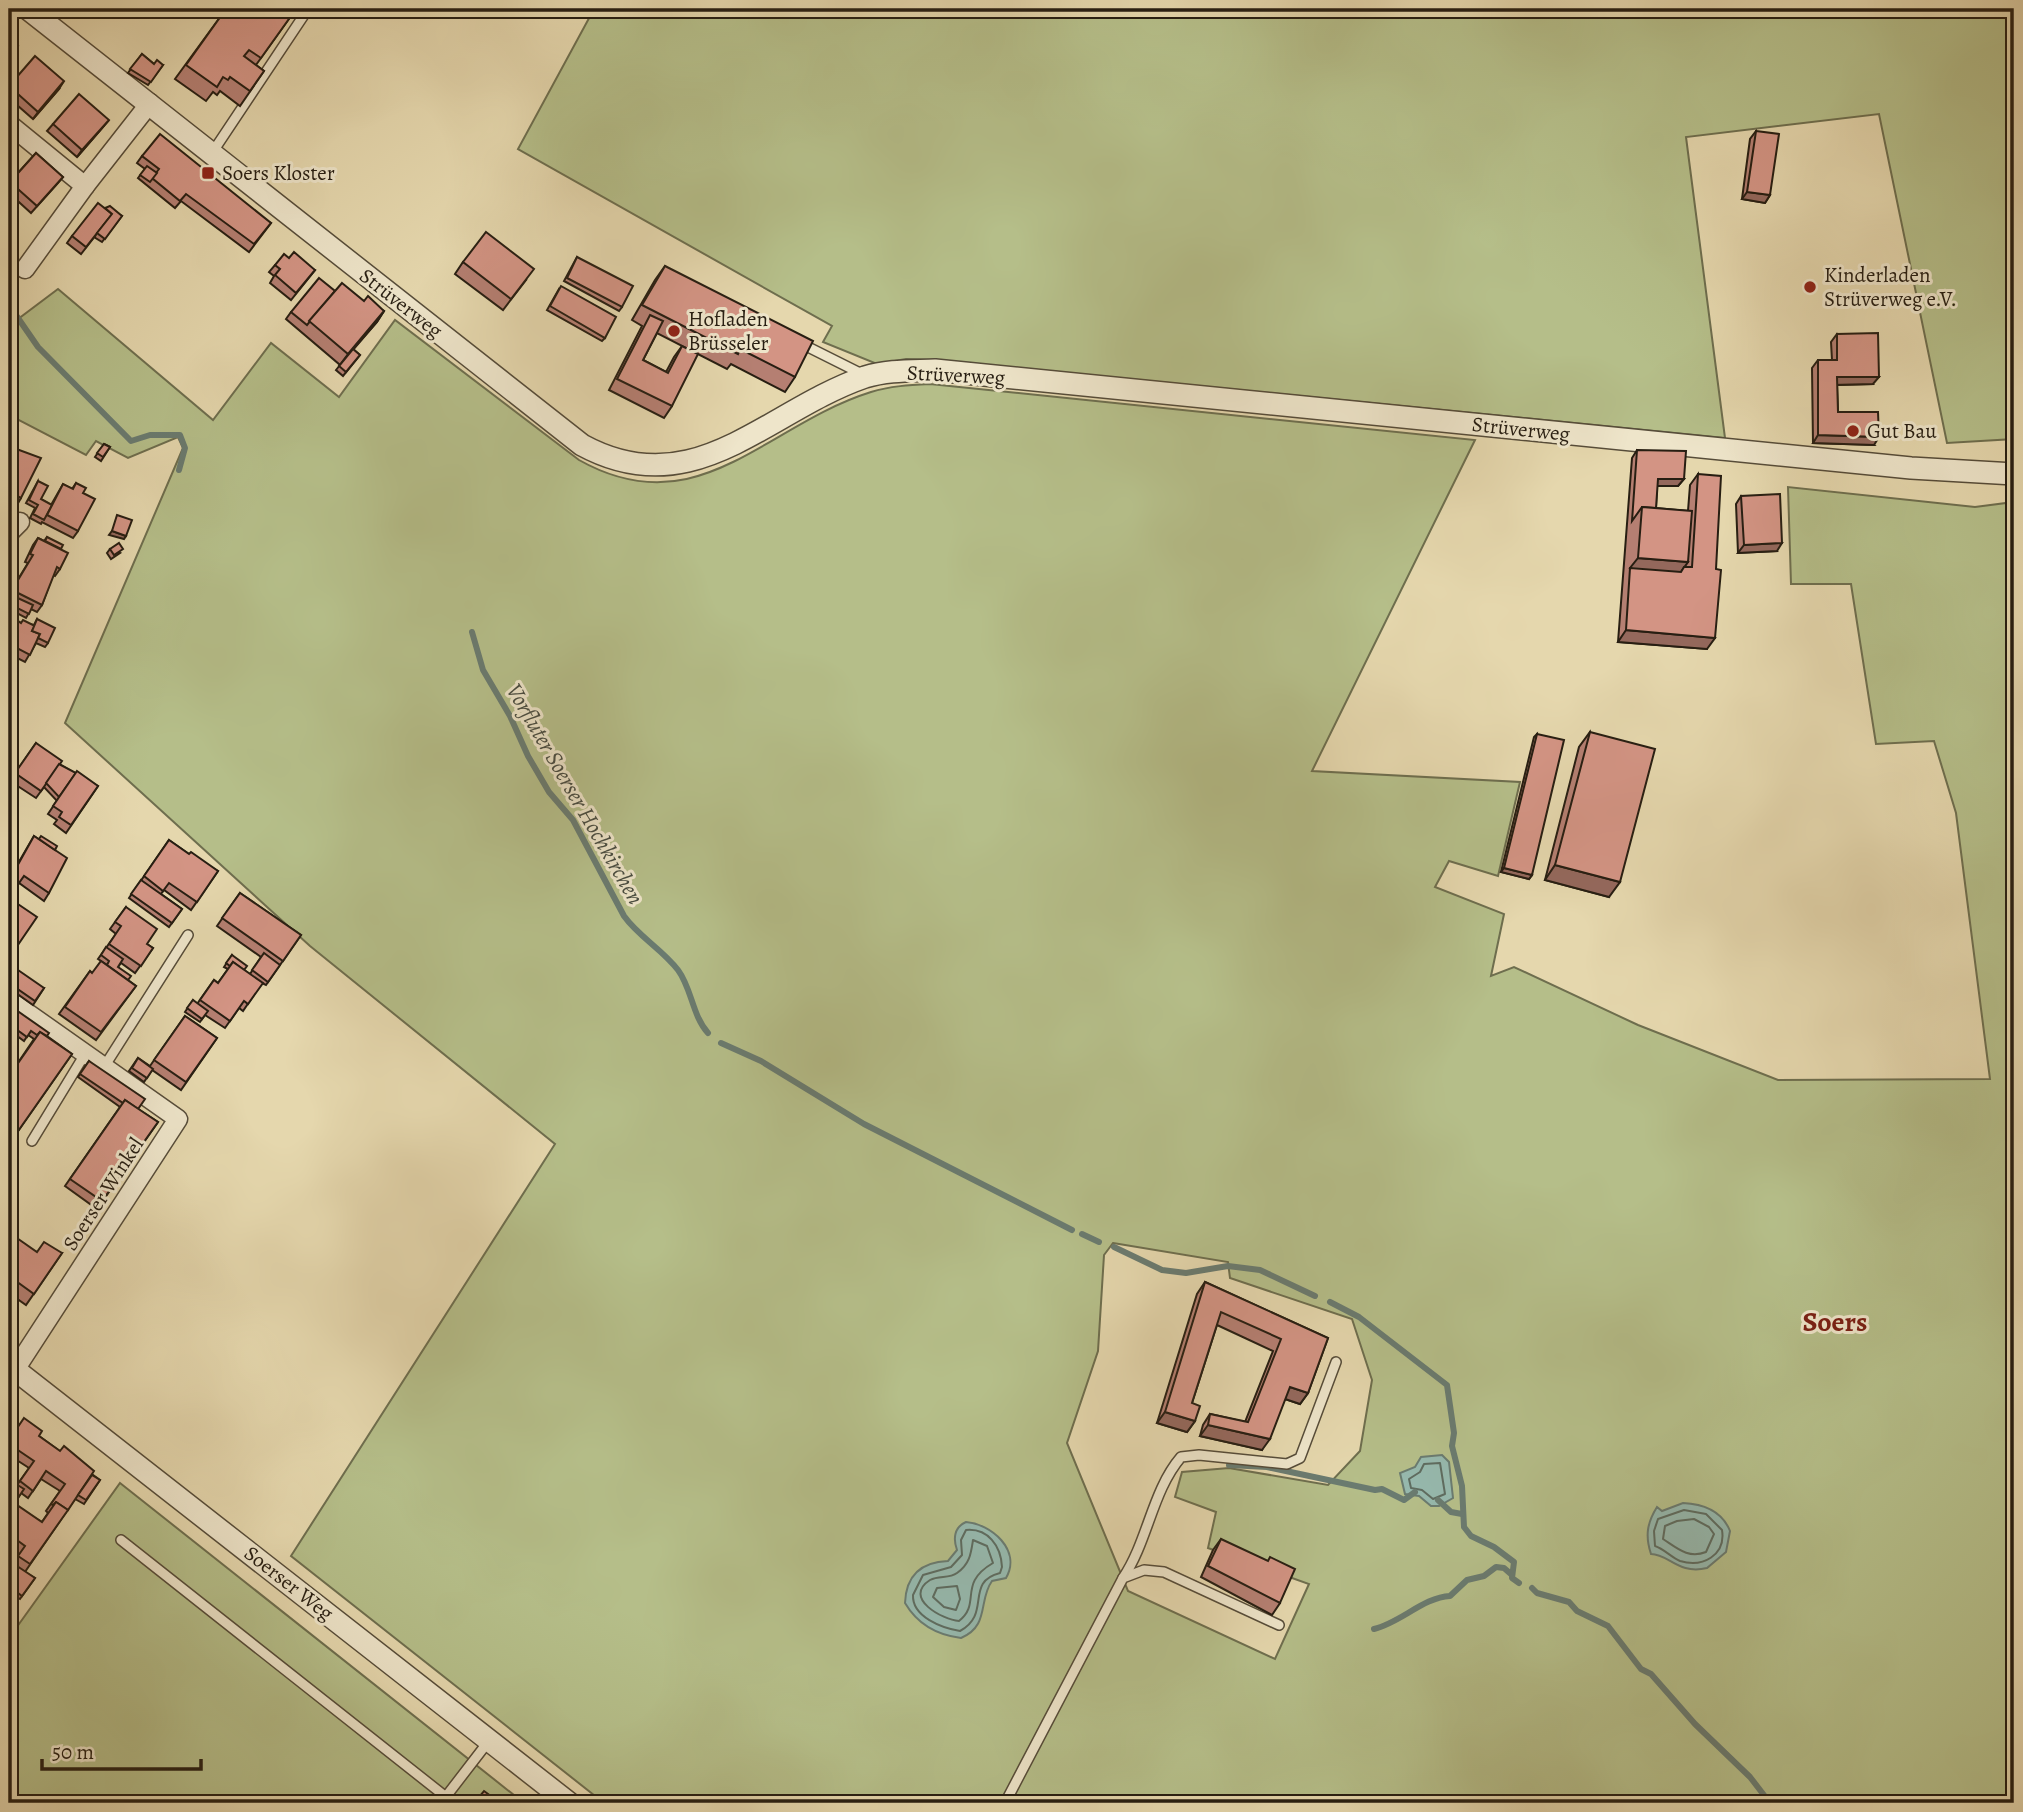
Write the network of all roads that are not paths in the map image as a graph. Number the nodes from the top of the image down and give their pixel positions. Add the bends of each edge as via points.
1 (28, 9) edge
2 (308, 9) edge
3 (150, 103) junction
4 (9, 124) edge
5 (212, 153) junction
6 (85, 186) junction
7 (25, 269) dead end
8 (789, 338) edge
9 (867, 377) junction
10 (2014, 474) edge
11 (188, 935) dead end
12 (9, 1000) edge
13 (85, 1054) junction
14 (104, 1067) junction
15 (32, 1141) dead end
16 (1336, 1362) dead end
17 (11, 1371) edge
18 (121, 1540) dead end
19 (1123, 1578) junction
20 (1279, 1625) dead end
21 (489, 1741) junction
22 (443, 1800) edge
23 (569, 1803) edge
24 (1006, 1803) edge

1 - 3 street, Strüverweg
2 - 5 lane
3 - 5 street, Strüverweg
3 - 6 street
4 - 6 street
5 - 9 street, Strüverweg via 490,374 582,445 605,457 648,466 708,457
6 - 7 street
8 - 9 lane
9 - 10 street, Strüverweg via 935,370 1911,468
11 - 14 lane
12 - 13 street, Soerser Winkel
13 - 14 street, Soerser Winkel
13 - 15 lane
14 - 17 street, Soerser Winkel via 178,1119
16 - 19 lane via 1300,1458 1287,1464 1181,1457 1169,1472 1137,1558
17 - 21 street, Soerser Weg
18 - 22 lane
19 - 20 lane via 1144,1570 1164,1572
19 - 24 lane
21 - 22 lane
21 - 23 street, Soerser Weg

